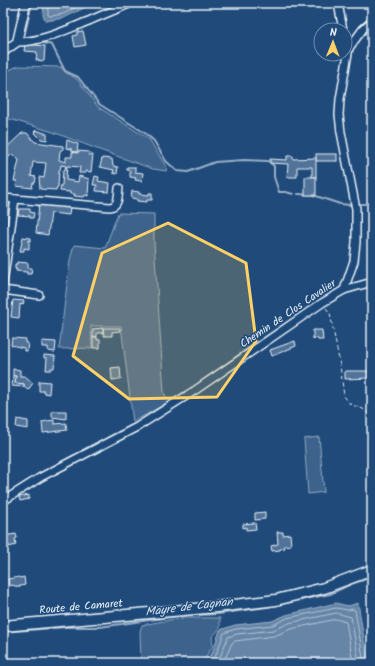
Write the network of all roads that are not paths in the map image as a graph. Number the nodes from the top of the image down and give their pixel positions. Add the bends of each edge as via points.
1 (26, 3) edge
2 (131, 3) edge
3 (338, 3) edge
4 (372, 21) edge
5 (342, 22) edge
6 (18, 40) junction
7 (353, 43) edge
8 (3, 52) edge
9 (346, 62) edge
10 (119, 188) dead end
11 (3, 198) edge
12 (15, 199) junction
13 (372, 282) edge
14 (3, 283) edge
15 (3, 290) edge
16 (344, 290) junction
17 (39, 295) dead end
18 (3, 500) edge
19 (372, 570) edge
20 (3, 626) edge

1 - 6 street
2 - 6 street via 34,40
3 - 5 street
4 - 7 street, Chemin de Clos Cavalier
6 - 8 street
9 - 16 street, Chemin de Clos Cavalier via 339,115 344,154 356,209 356,242 354,261
10 - 12 street via 117,204 110,207
11 - 12 street
12 - 14 street
13 - 16 street
15 - 17 street
16 - 18 street, Chemin de Clos Cavalier via 144,423
19 - 20 main road, Route de Camaret via 324,588 276,600

